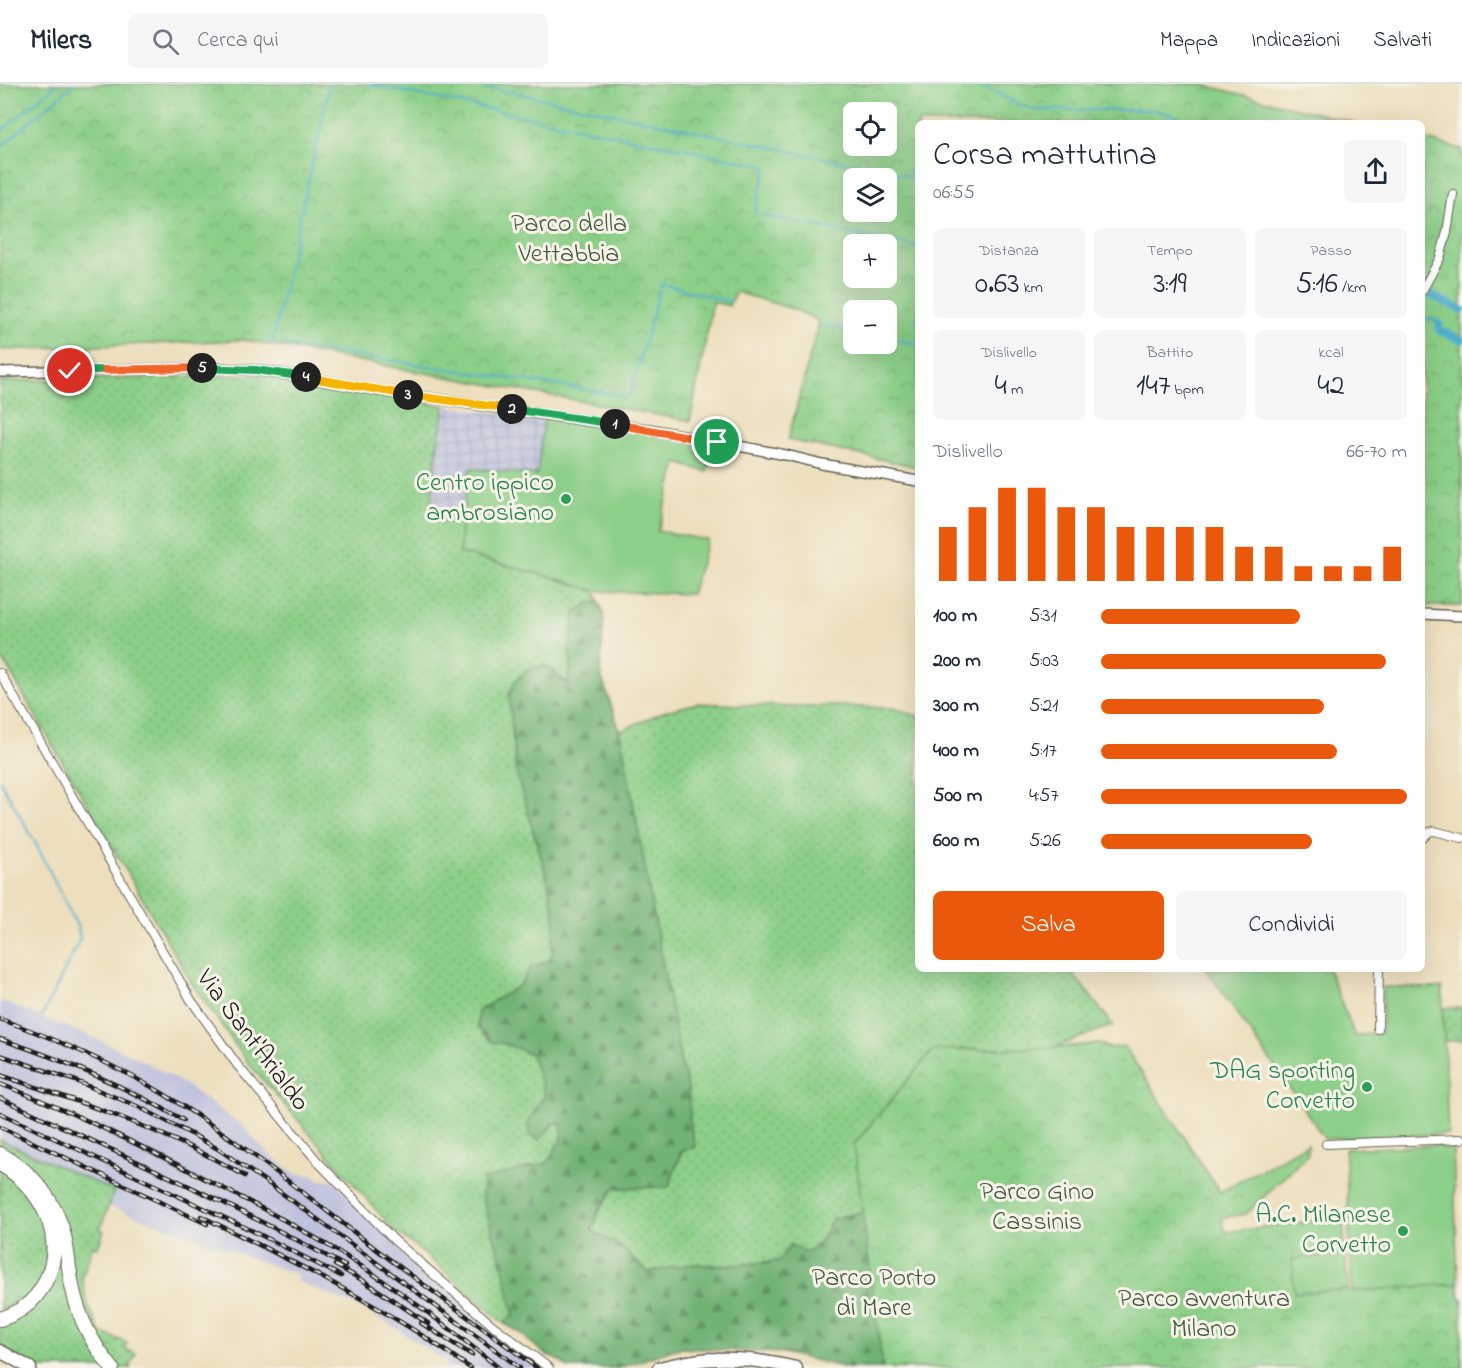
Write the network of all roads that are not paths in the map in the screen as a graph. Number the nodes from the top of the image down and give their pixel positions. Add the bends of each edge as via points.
1 (1453, 194) dead end
2 (1425, 286) edge
3 (0, 372) edge
4 (915, 480) edge
5 (1425, 614) edge
6 (1462, 616) edge
7 (0, 673) edge
8 (1425, 837) edge
9 (1462, 838) edge
10 (1379, 972) edge
11 (1378, 1029) dead end
12 (1462, 1139) edge
13 (1326, 1144) dead end
14 (0, 1154) edge
15 (0, 1164) edge
16 (0, 1319) edge
17 (0, 1352) edge
18 (30, 1368) edge
19 (112, 1368) edge
20 (549, 1368) edge
21 (659, 1368) edge
22 (796, 1368) edge

1 - 2 street via 1448,232
3 - 4 street via 256,370 652,430
5 - 6 street
7 - 20 street, Via Sant'Arialdo via 191,1000 238,1066 318,1162 394,1240 491,1324
8 - 9 street via 1434,831
10 - 11 street
12 - 13 street
14 - 19 highway via 29,1175 53,1205 63,1232 80,1314 94,1344
15 - 16 highway via 20,1178 38,1200 54,1239 48,1277 36,1296
17 - 18 highway
21 - 22 highway via 715,1359

